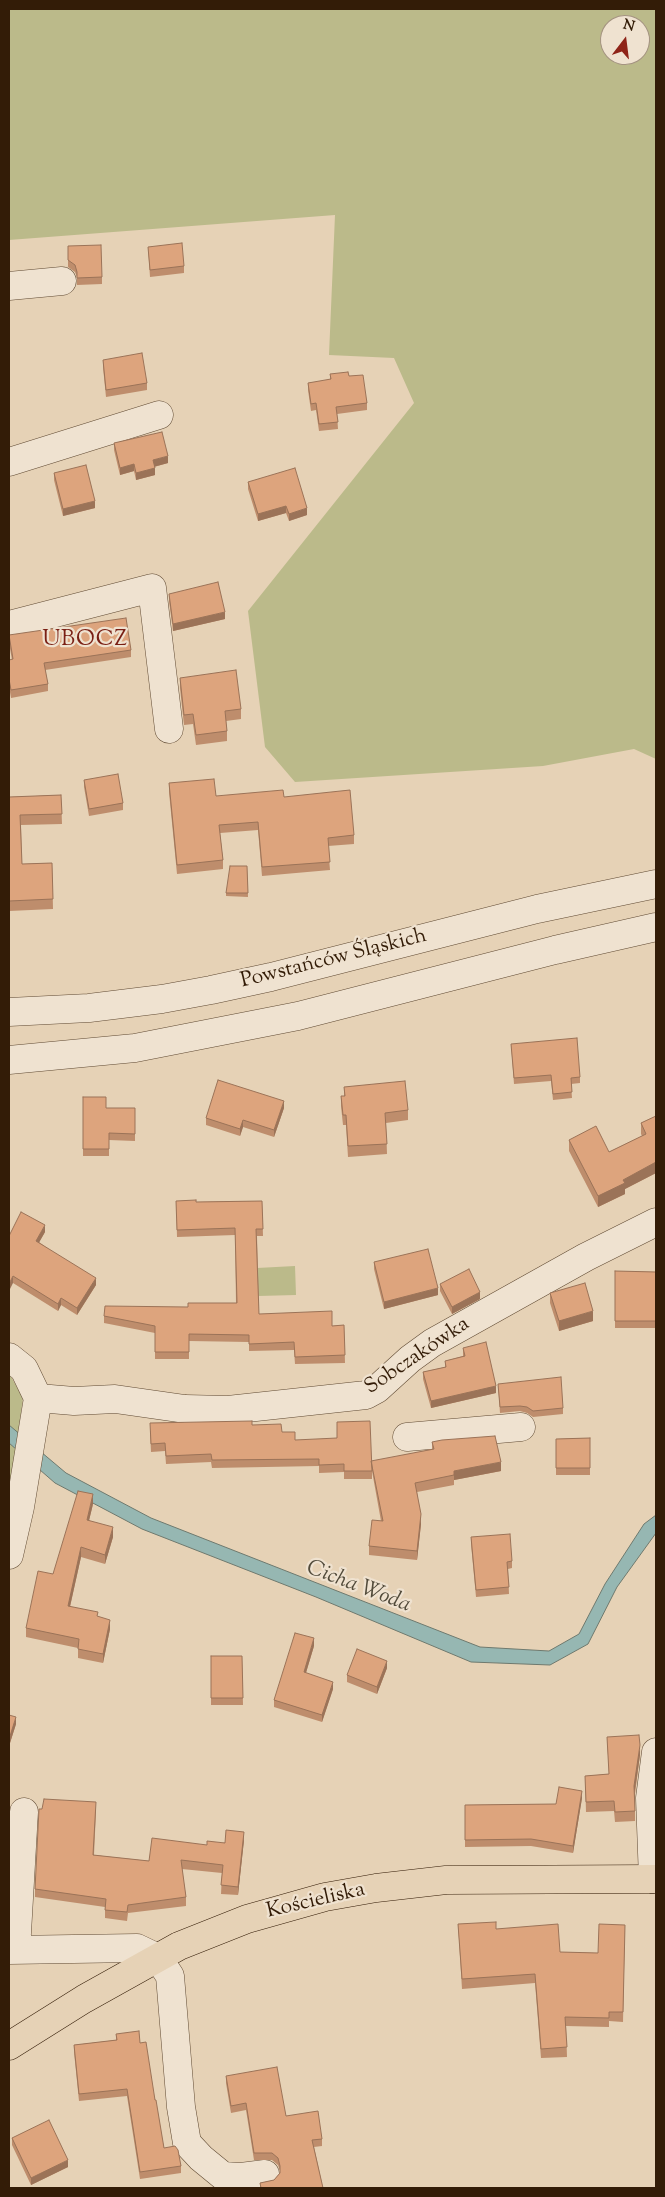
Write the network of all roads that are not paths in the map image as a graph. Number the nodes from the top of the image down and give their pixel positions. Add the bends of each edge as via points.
1 (62, 282) dead end
2 (9, 286) edge
3 (159, 414) dead end
4 (9, 462) edge
5 (9, 625) edge
6 (168, 729) dead end
7 (656, 884) edge
8 (656, 927) edge
9 (9, 1012) edge
10 (9, 1060) edge
11 (656, 1222) edge
12 (9, 1357) edge
13 (36, 1409) junction
14 (521, 1427) dead end
15 (407, 1437) dead end
16 (9, 1555) edge
17 (656, 1752) edge
18 (24, 1812) dead end
19 (654, 1880) edge
20 (12, 1950) edge
21 (158, 1958) junction
22 (9, 2046) edge
23 (266, 2174) dead end

1 - 2 street
3 - 4 street
5 - 6 street via 152,588
7 - 9 street, Powstańców Śląskich via 537,909 211,990 98,1006
8 - 10 street via 298,1016 135,1048
11 - 13 street, Sobczakówka via 432,1343 366,1395 228,1410 185,1409 115,1399 74,1401
12 - 13 street via 24,1369
13 - 16 street
14 - 15 street
17 - 19 street via 650,1798
18 - 20 street
19 - 21 main road, Kościeliska via 460,1880 376,1888 325,1897 247,1919
20 - 21 street via 137,1948
21 - 22 main road, Kościeliska
21 - 23 street via 170,1976 187,2143 223,2176

